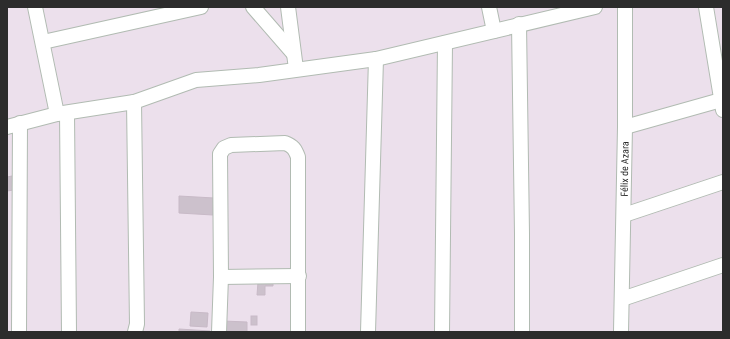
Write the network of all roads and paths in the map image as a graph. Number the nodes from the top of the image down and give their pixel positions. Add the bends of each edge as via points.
1 (36, 7) edge
2 (201, 7) edge
3 (253, 7) edge
4 (288, 7) edge
5 (489, 7) edge
6 (595, 7) edge
7 (625, 7) edge
8 (706, 7) edge
9 (519, 24) junction
10 (494, 31) junction
11 (43, 42) junction
12 (445, 43) junction
13 (293, 53) junction
14 (376, 59) junction
15 (296, 69) junction
16 (134, 102) junction
17 (722, 105) edge
18 (62, 113) junction
19 (14, 125) edge
20 (625, 127) junction
21 (723, 182) edge
22 (13, 213) edge
23 (624, 215) junction
24 (723, 265) edge
25 (13, 274) edge
26 (299, 276) junction
27 (221, 277) junction
28 (622, 299) junction
29 (19, 332) edge
30 (69, 332) edge
31 (135, 332) edge
32 (219, 332) edge
33 (298, 332) edge
34 (368, 332) edge
35 (442, 332) edge
36 (522, 332) edge
37 (621, 332) edge

1 - 11 street
2 - 11 street
3 - 13 street
4 - 13 street
5 - 10 street
6 - 9 street
7 - 20 street, Félix de Azara
8 - 17 street
9 - 10 street
9 - 36 street
10 - 12 street
11 - 18 street
12 - 14 street
12 - 35 street
13 - 15 street
14 - 15 street
14 - 34 street
15 - 16 street via 196,80
16 - 18 street
16 - 31 street via 137,324
17 - 20 street
18 - 19 street
18 - 30 street
19 - 22 street
20 - 23 street, Félix de Azara
21 - 23 street
22 - 25 street
23 - 28 street, Félix de Azara
24 - 28 street
25 - 29 street
26 - 27 street
26 - 27 street via 298,157 296,150 285,143 231,145 224,148 220,154
26 - 33 street
27 - 32 street
28 - 37 street, Félix de Azara

